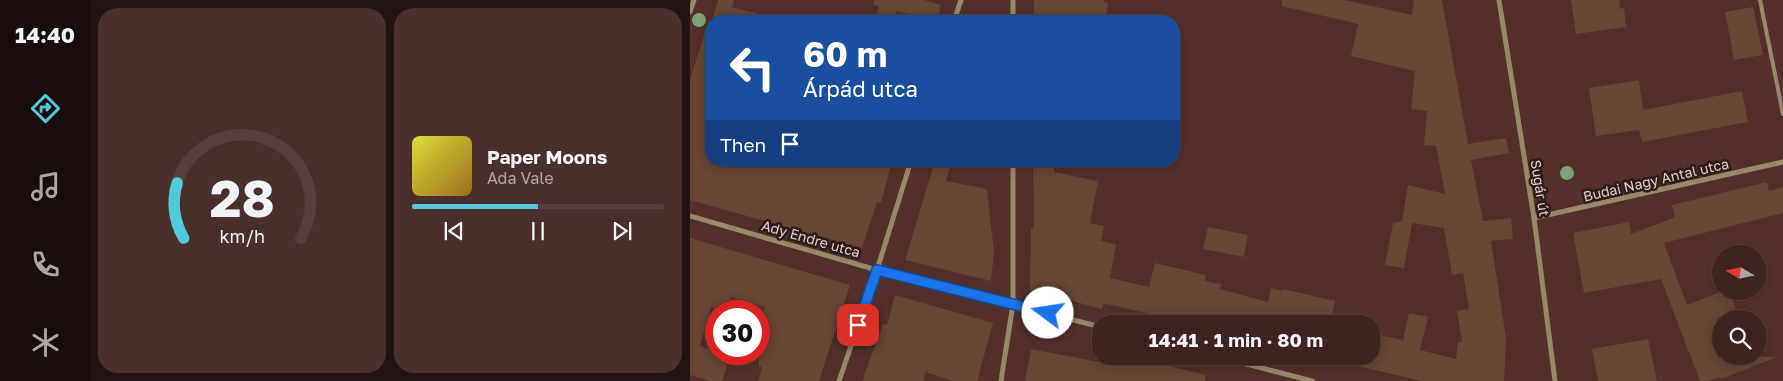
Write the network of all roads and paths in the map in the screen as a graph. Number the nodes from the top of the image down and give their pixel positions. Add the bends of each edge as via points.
1 (694, 0) edge
2 (961, 0) edge
3 (1013, 0) edge
4 (1499, 0) edge
5 (1760, 0) edge
6 (690, 12) edge
7 (956, 15) edge
8 (1013, 15) edge
9 (1783, 114) edge
10 (1783, 162) edge
11 (909, 167) edge
12 (1013, 167) edge
13 (690, 216) edge
14 (1534, 218) junction
15 (877, 270) junction
16 (1013, 304) junction
17 (1092, 325) edge
18 (1251, 365) edge
19 (839, 381) edge
20 (1001, 381) edge
21 (1312, 381) edge
22 (1554, 381) edge

1 - 6 street
2 - 7 street
3 - 8 street
4 - 14 street, Sugár út
5 - 9 lane
10 - 14 street, Budai Nagy Antal utca
11 - 15 street
12 - 16 street
13 - 15 street, Ady Endre utca
14 - 22 street, Sugár út
15 - 16 street, Ady Endre utca
15 - 19 street
16 - 17 street, Ady Endre utca
16 - 20 street
18 - 21 street

